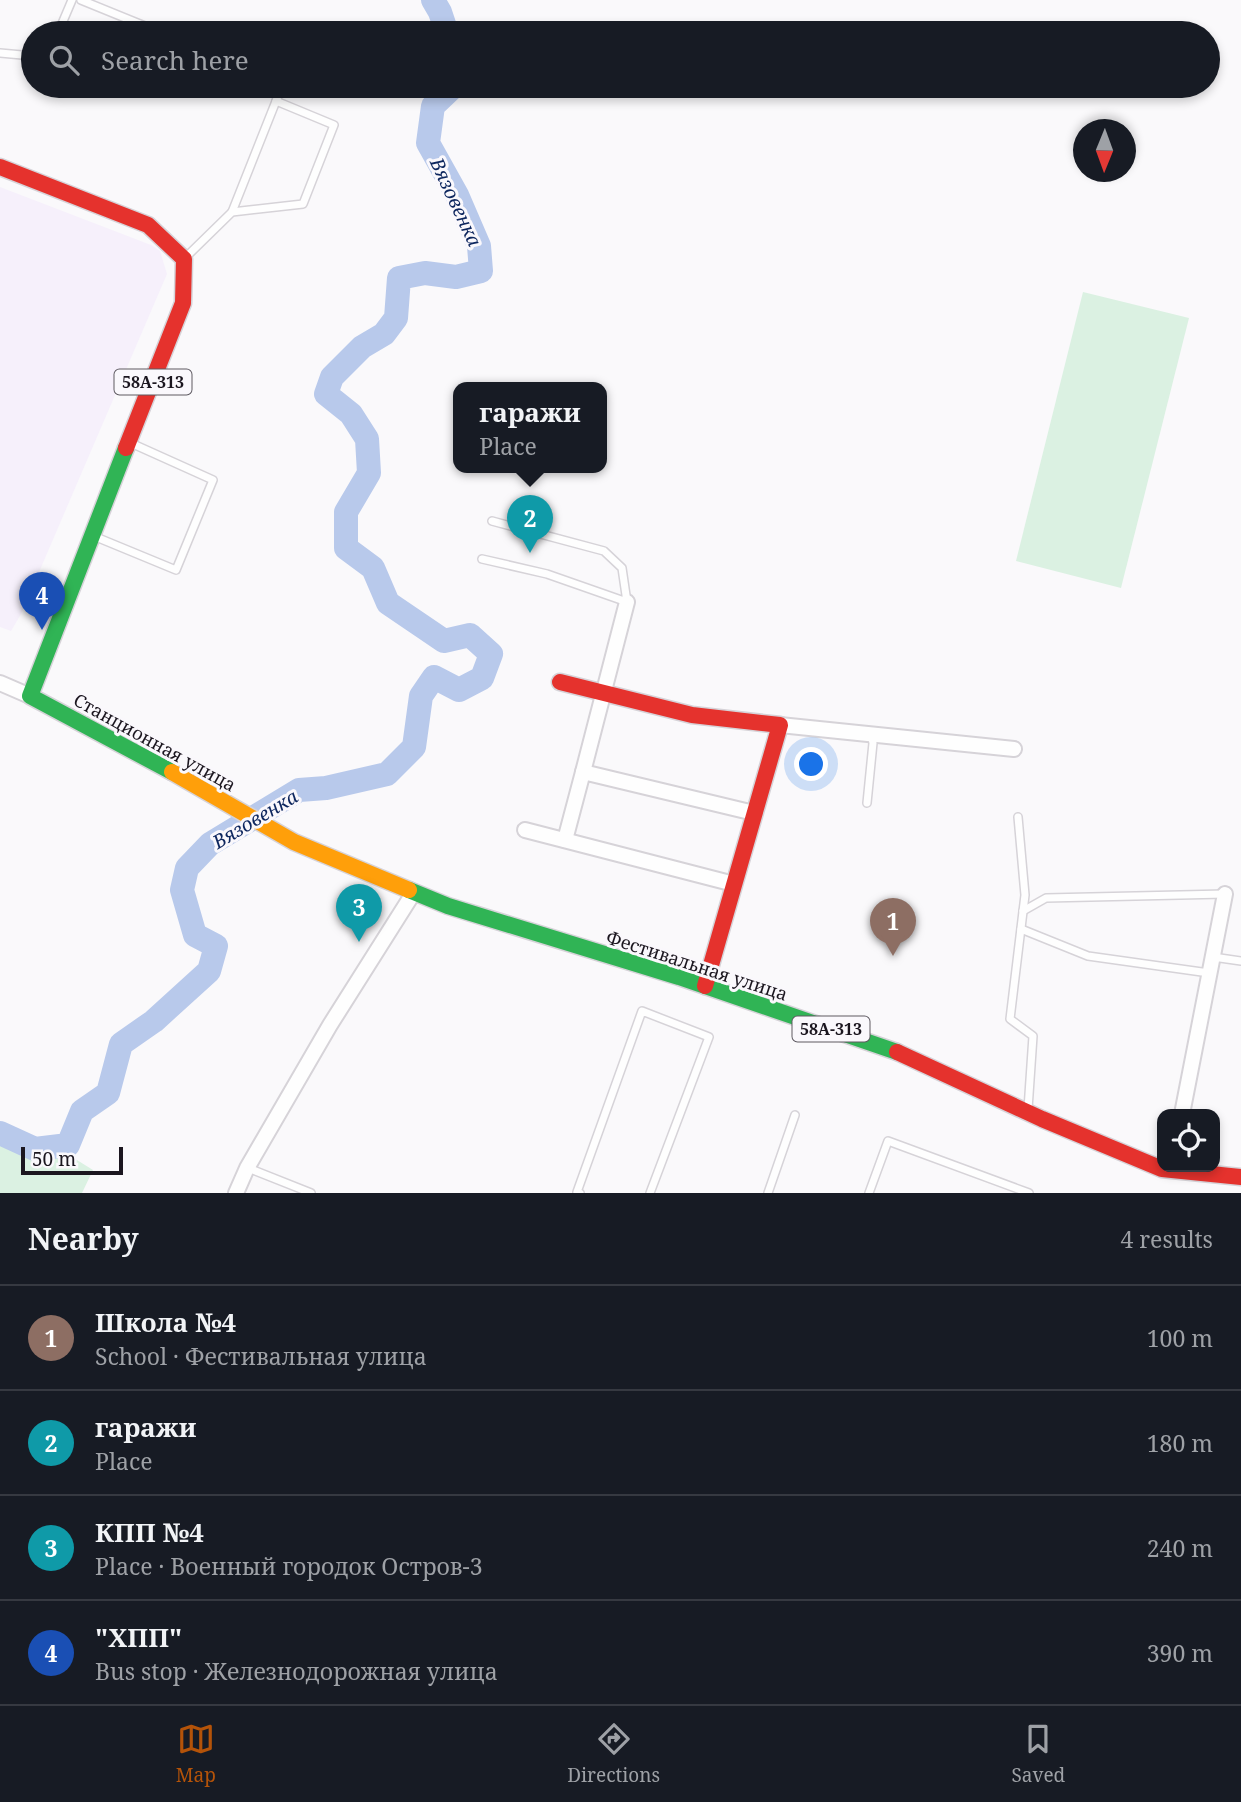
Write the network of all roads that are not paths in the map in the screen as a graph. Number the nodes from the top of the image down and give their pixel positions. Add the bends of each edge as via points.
1 (72, 0) edge
2 (80, 0) edge
3 (63, 21) edge
4 (132, 21) edge
5 (0, 53) edge
6 (21, 55) edge
7 (277, 98) edge
8 (276, 101) junction
9 (0, 167) edge
10 (232, 212) junction
11 (184, 259) junction
12 (129, 442) junction
13 (492, 522) dead end
14 (93, 535) junction
15 (482, 559) dead end
16 (627, 603) junction
17 (0, 682) edge
18 (559, 682) dead end
19 (604, 692) junction
20 (30, 696) junction
21 (779, 725) junction
22 (870, 734) junction
23 (1014, 749) dead end
24 (583, 772) junction
25 (867, 803) dead end
26 (754, 813) junction
27 (1018, 817) dead end
28 (525, 830) dead end
29 (565, 840) junction
30 (734, 884) junction
31 (414, 892) junction
32 (1225, 894) joint
33 (1023, 911) junction
34 (1021, 929) junction
35 (1213, 957) junction
36 (1241, 961) edge
37 (1209, 973) junction
38 (705, 986) junction
39 (1183, 1109) edge
40 (1028, 1113) junction
41 (795, 1115) dead end
42 (1157, 1167) edge
43 (247, 1168) junction
44 (1203, 1172) edge
45 (1241, 1177) edge
46 (236, 1193) edge
47 (311, 1193) edge
48 (579, 1193) edge
49 (650, 1193) edge
50 (768, 1193) edge
51 (869, 1193) edge
52 (1029, 1193) edge

1 - 3 lane
2 - 4 lane
5 - 6 lane
7 - 8 lane
8 - 10 lane
8 - 10 lane via 334,125 303,204
9 - 11 main road via 148,225
10 - 11 lane
11 - 12 main road, 58А-313 via 183,303
12 - 14 main road, 58А-313
12 - 14 lane via 213,480 176,570
13 - 16 lane via 604,551 622,568
14 - 20 main road, 58А-313
15 - 16 lane via 547,573
16 - 19 street
17 - 20 street
18 - 19 main road
19 - 21 main road via 692,715
19 - 24 street
20 - 31 main road, Станционная улица / 58А-313 via 294,842
21 - 22 street
21 - 26 main road
22 - 23 street
22 - 25 lane
24 - 26 street
24 - 29 street
26 - 30 main road
27 - 33 lane
28 - 29 street
29 - 30 street
30 - 38 main road
31 - 38 main road, Фестивальная улица / 58А-313
31 - 43 street
32 - 33 lane via 1046,898
32 - 35 street
33 - 34 lane
34 - 37 lane via 1088,956
34 - 40 lane via 1010,1019 1032,1036
35 - 36 lane
35 - 37 street
37 - 39 street
38 - 40 main road, Фестивальная улица / 58А-313 via 895,1051
40 - 42 main road, Фестивальная улица / 58А-313
41 - 50 lane
43 - 46 street
43 - 47 lane
44 - 45 main road, Фестивальная улица / 58А-313
48 - 49 lane via 642,1011 709,1037
51 - 52 lane via 888,1140

